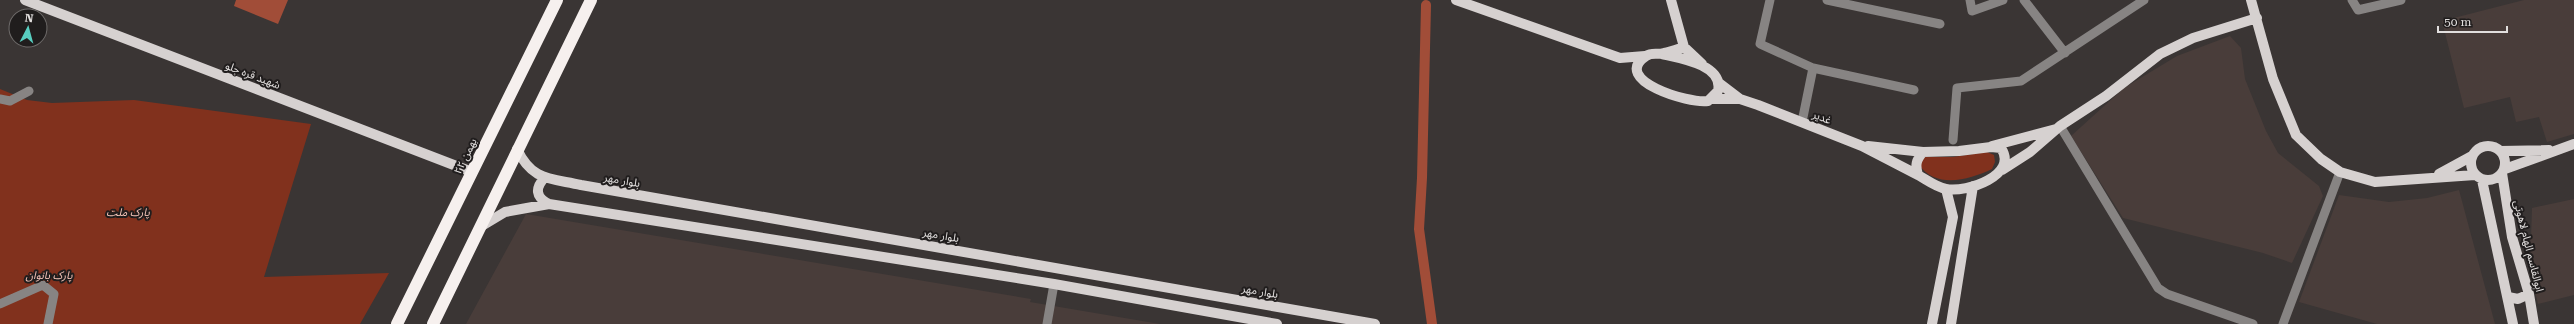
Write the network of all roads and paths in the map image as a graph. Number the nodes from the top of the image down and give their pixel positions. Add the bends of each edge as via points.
1 (25, 0) edge
2 (557, 0) edge
3 (591, 0) edge
4 (1456, 0) edge
5 (1671, 0) edge
6 (1770, 0) edge
7 (1827, 0) edge
8 (1970, 0) edge
9 (2003, 0) edge
10 (2024, 0) edge
11 (2144, 0) edge
12 (2251, 0) edge
13 (2352, 0) edge
14 (2401, 0) edge
15 (2257, 18) junction
16 (1940, 24) dead end
17 (1684, 47) junction
18 (2065, 53) junction
19 (1662, 54) junction
20 (1645, 56) junction
21 (1620, 58) junction
22 (1813, 68) junction
23 (1708, 70) junction
24 (1638, 72) junction
25 (1719, 82) junction
26 (1914, 90) dead end
27 (29, 91) dead end
28 (0, 99) edge
29 (1712, 99) junction
30 (1740, 99) junction
31 (1802, 122) junction
32 (2058, 127) junction
33 (1953, 140) dead end
34 (2574, 144) edge
35 (1862, 146) junction
36 (1991, 147) junction
37 (517, 149) junction
38 (2558, 150) junction
39 (2500, 151) junction
40 (1923, 152) junction
41 (2472, 156) junction
42 (2002, 170) junction
43 (2504, 171) junction
44 (472, 172) junction
45 (2340, 172) junction
46 (1918, 175) junction
47 (545, 177) junction
48 (2430, 178) junction
49 (2478, 178) junction
50 (1973, 186) junction
51 (1946, 189) junction
52 (549, 204) junction
53 (480, 227) junction
54 (1054, 284) junction
55 (2529, 294) junction
56 (2508, 298) junction
57 (0, 304) edge
58 (48, 324) edge
59 (397, 324) edge
60 (433, 324) edge
61 (1047, 324) edge
62 (1277, 324) edge
63 (1375, 324) edge
64 (1932, 324) edge
65 (1951, 324) edge
66 (2253, 324) edge
67 (2283, 324) edge
68 (2513, 324) edge
69 (2534, 324) edge

1 - 44 main road, شهید قره جلو
2 - 44 highway, ۲۲ بهمن
3 - 37 highway
4 - 21 main road
5 - 17 main road
6 - 22 street via 1760,44
7 - 16 street
8 - 9 street via 1972,11
10 - 18 street
11 - 18 street
12 - 15 main road
13 - 14 street via 2358,10
15 - 32 main road via 2193,38 2160,54 2106,96
15 - 45 main road via 2273,79 2296,135 2321,159
17 - 19 main road
17 - 23 main road
18 - 33 street via 2021,81 1957,88
19 - 20 main road via 1653,53
19 - 23 main road via 1686,60
20 - 21 main road
20 - 24 main road via 1639,64
21 - 24 main road, غدیر
22 - 26 street
22 - 31 street
23 - 25 main road
24 - 29 main road, غدیر via 1645,83 1673,97 1703,102
25 - 29 main road via 1718,91
25 - 30 main road
27 - 28 street via 10,101
29 - 30 main road, غدیر
30 - 31 main road, غدیر
31 - 35 main road, غدیر
32 - 36 main road
32 - 42 main road via 2030,152
32 - 66 street via 2158,288 2167,294
34 - 38 main road
35 - 40 main road
35 - 46 main road, غدیر
36 - 40 main road
36 - 42 main road via 2001,148 2006,155
37 - 47 main road, بلوار مهر via 530,171
37 - 53 highway
38 - 39 main road
38 - 43 main road
39 - 41 main road via 2486,146 2475,151
39 - 43 main road via 2505,159
40 - 46 main road via 1915,167
41 - 48 main road
41 - 49 main road via 2471,168
42 - 50 main road
43 - 49 main road via 2493,180
43 - 55 main road, ابوالقاسم الهام لاهوتی via 2512,237
44 - 59 highway, ۲۲ بهمن
45 - 48 main road via 2375,182
45 - 67 street
46 - 51 main road, غدیر
47 - 52 main road via 537,185 537,193 541,200
47 - 63 main road, بلوار مهر
48 - 49 main road
49 - 56 main road
50 - 51 main road
50 - 65 main road
51 - 64 main road via 1953,217
52 - 53 main road via 505,212
52 - 54 main road
53 - 60 highway
54 - 61 street
54 - 62 main road
55 - 56 main road
55 - 69 main road, ابوالقاسم الهام لاهوتی
56 - 68 main road
57 - 58 street via 43,285 54,294

